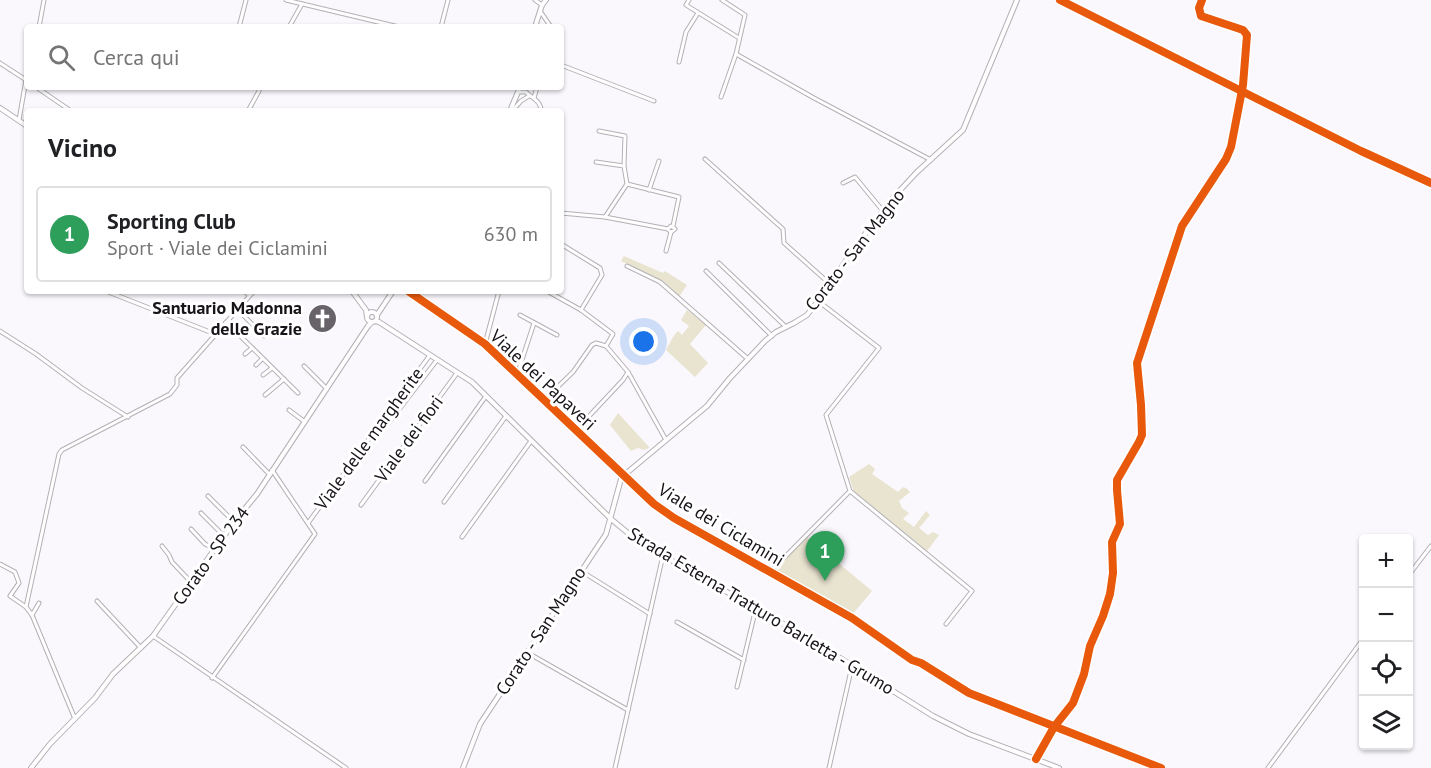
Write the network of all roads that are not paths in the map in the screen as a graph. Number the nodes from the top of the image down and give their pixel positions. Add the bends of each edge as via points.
1 (44, 0) edge
2 (246, 0) edge
3 (286, 0) edge
4 (309, 0) edge
5 (448, 0) edge
6 (535, 0) edge
7 (546, 0) edge
8 (689, 0) edge
9 (722, 0) edge
10 (1017, 0) edge
11 (1202, 0) edge
12 (302, 4) junction
13 (308, 5) junction
14 (542, 5) junction
15 (540, 11) junction
16 (698, 13) junction
17 (40, 24) edge
18 (240, 24) edge
19 (291, 24) edge
20 (387, 24) edge
21 (442, 24) edge
22 (536, 24) edge
23 (549, 24) edge
24 (740, 38) junction
25 (736, 54) junction
26 (679, 62) dead end
27 (0, 63) edge
28 (564, 66) edge
29 (24, 79) edge
30 (24, 90) edge
31 (40, 90) edge
32 (259, 90) edge
33 (521, 90) edge
34 (521, 90) edge
35 (522, 90) edge
36 (536, 90) edge
37 (532, 97) junction
38 (721, 97) dead end
39 (654, 101) dead end
40 (0, 108) edge
41 (67, 108) edge
42 (250, 108) edge
43 (512, 108) edge
44 (514, 108) edge
45 (540, 108) edge
46 (19, 120) junction
47 (24, 124) edge
48 (599, 131) dead end
49 (705, 159) dead end
50 (931, 160) junction
51 (659, 161) dead end
52 (596, 162) dead end
53 (624, 166) junction
54 (843, 183) dead end
55 (627, 184) junction
56 (649, 189) junction
57 (883, 211) junction
58 (564, 213) edge
59 (606, 218) junction
60 (669, 230) junction
61 (564, 246) edge
62 (666, 251) dead end
63 (718, 263) dead end
64 (627, 266) dead end
65 (706, 271) dead end
66 (830, 284) junction
67 (114, 294) edge
68 (354, 294) edge
69 (391, 294) edge
70 (412, 294) edge
71 (498, 294) edge
72 (552, 294) edge
73 (249, 295) edge
74 (818, 301) junction
75 (238, 310) junction
76 (581, 310) junction
77 (520, 315) dead end
78 (372, 318) junction
79 (226, 322) junction
80 (534, 323) junction
81 (786, 327) junction
82 (0, 331) edge
83 (271, 331) dead end
84 (215, 334) junction
85 (557, 335) dead end
86 (772, 336) junction
87 (485, 344) junction
88 (606, 346) junction
89 (252, 348) junction
90 (245, 354) dead end
91 (430, 355) junction
92 (262, 358) junction
93 (437, 360) junction
94 (748, 360) junction
95 (256, 365) dead end
96 (304, 366) dead end
97 (272, 368) junction
98 (628, 372) junction
99 (457, 373) junction
100 (263, 375) dead end
101 (517, 375) junction
102 (284, 379) junction
103 (327, 389) junction
104 (298, 393) dead end
105 (265, 394) dead end
106 (486, 396) junction
107 (544, 400) junction
108 (290, 410) dead end
109 (506, 416) junction
110 (128, 417) junction
111 (304, 422) junction
112 (387, 425) dead end
113 (576, 430) junction
114 (531, 441) junction
115 (666, 441) junction
116 (243, 447) dead end
117 (271, 472) junction
118 (623, 476) junction
119 (425, 481) dead end
120 (850, 491) junction
121 (208, 496) dead end
122 (444, 502) dead end
123 (361, 505) dead end
124 (201, 513) dead end
125 (611, 519) junction
126 (234, 522) junction
127 (308, 523) junction
128 (191, 529) dead end
129 (224, 536) junction
130 (462, 537) dead end
131 (162, 546) dead end
132 (1431, 546) edge
133 (215, 549) junction
134 (663, 555) junction
135 (0, 564) edge
136 (1413, 569) edge
137 (581, 571) junction
138 (770, 572) junction
139 (191, 582) junction
140 (97, 601) dead end
141 (39, 603) dead end
142 (26, 607) junction
143 (756, 608) junction
144 (650, 614) junction
145 (32, 615) junction
146 (677, 622) dead end
147 (946, 624) dead end
148 (153, 636) junction
149 (1361, 642) edge
150 (141, 648) junction
151 (527, 653) junction
152 (744, 660) junction
153 (852, 664) junction
154 (212, 678) junction
155 (737, 687) dead end
156 (628, 710) junction
157 (75, 719) junction
158 (1054, 727) junction
159 (1036, 759) junction
160 (31, 768) edge
161 (346, 768) edge
162 (463, 768) edge
163 (615, 768) edge
164 (829, 768) edge
165 (1059, 768) edge
166 (1161, 768) edge
167 (1268, 768) edge

1 - 17 street
2 - 18 street
3 - 12 street
4 - 13 street
5 - 21 street
6 - 14 street
7 - 14 main road
8 - 16 street via 686,5
9 - 24 street via 745,15
10 - 50 main road, Corato - San Magno via 963,130
11 - 158 street via 1199,10 1203,17 1243,30 1247,35 1243,85 1231,147 1182,226 1137,363 1142,435 1117,480 1120,524 1112,542 1110,594 1073,703
12 - 13 street
12 - 19 street
13 - 20 street
14 - 15 main road
15 - 22 main road
15 - 23 street
16 - 24 street
16 - 26 street via 686,32
24 - 25 street
25 - 38 street
25 - 50 street
27 - 29 street
28 - 39 street
30 - 46 street
31 - 41 street
32 - 42 street
33 - 37 street via 524,96
34 - 43 main road
35 - 37 street
36 - 37 street
37 - 44 street
37 - 45 street
40 - 46 main road
46 - 47 main road
48 - 53 street via 625,135
49 - 66 street via 783,230 784,243
50 - 57 main road, Corato - San Magno
51 - 56 street
52 - 53 street
53 - 55 street
54 - 57 street via 855,177
55 - 56 street
55 - 59 street
56 - 60 street via 679,197 674,230
57 - 66 main road, Corato - San Magno
58 - 59 street
59 - 60 street
60 - 62 street
61 - 76 street via 600,268 602,275
63 - 81 street
64 - 94 street via 660,282
65 - 86 street
66 - 74 main road, Corato - San Magno
67 - 84 street
68 - 78 main road, Strada Esterna Tratturo Barletta - Grumo
69 - 78 main road
70 - 87 street, Viale dei Papaveri
71 - 87 street
72 - 76 street
73 - 75 street
74 - 81 main road, Corato - San Magno via 807,315
74 - 120 street via 879,348 826,415
75 - 79 street
75 - 83 street via 264,336
76 - 88 street via 613,334
77 - 80 street
78 - 91 main road, Strada Esterna Tratturo Barletta - Grumo
78 - 103 main road, Corato - SP 234
79 - 84 street
79 - 89 street
80 - 85 street
80 - 101 street
81 - 86 main road, Corato - San Magno
82 - 110 street
84 - 110 street via 177,378 170,394
86 - 94 main road, Corato - San Magno
87 - 101 street, Viale dei Papaveri
88 - 98 street
88 - 107 street via 592,345 573,372
89 - 90 street
89 - 92 street
91 - 93 main road, Strada Esterna Tratturo Barletta - Grumo
91 - 127 street, Viale delle margherite
92 - 95 street
92 - 97 street
93 - 99 main road, Strada Esterna Tratturo Barletta - Grumo
93 - 112 street
94 - 115 main road, Corato - San Magno via 707,406
96 - 103 street
97 - 100 street
97 - 102 street
98 - 113 street
98 - 115 street
99 - 106 main road, Strada Esterna Tratturo Barletta - Grumo
99 - 123 street, Viale dei fiori
101 - 107 street, Viale dei Papaveri
102 - 104 street
102 - 105 street
103 - 111 main road, Corato - SP 234
106 - 109 main road, Strada Esterna Tratturo Barletta - Grumo
106 - 119 street
107 - 113 street, Viale dei Papaveri
108 - 111 street
109 - 114 main road, Strada Esterna Tratturo Barletta - Grumo
109 - 122 street
110 - 142 street via 59,454
111 - 117 main road, Corato - SP 234
113 - 118 street, Viale dei Papaveri
114 - 125 main road, Strada Esterna Tratturo Barletta - Grumo
114 - 130 street
115 - 118 main road, Corato - San Magno
116 - 117 street
117 - 126 main road, Corato - SP 234
117 - 127 street
118 - 125 main road, Corato - San Magno
118 - 138 street, Viale dei Ciclamini via 674,518
120 - 138 street
120 - 147 street via 972,591
121 - 126 street
124 - 129 street
125 - 134 main road, Strada Esterna Tratturo Barletta - Grumo
125 - 137 main road, Corato - San Magno via 606,534
126 - 129 main road, Corato - SP 234
127 - 154 street via 315,534
128 - 133 street
129 - 133 main road, Corato - SP 234
131 - 139 street via 171,562
132 - 136 street
133 - 139 main road, Corato - SP 234
134 - 143 main road, Strada Esterna Tratturo Barletta - Grumo
134 - 144 street
135 - 142 street via 15,572 19,583 10,596
137 - 144 street
137 - 151 main road, Corato - San Magno
138 - 158 street, Viale dei Ciclamini via 852,618 969,693
139 - 148 main road, Corato - SP 234
140 - 150 street
141 - 145 street
142 - 145 street
143 - 152 street
143 - 153 main road, Strada Esterna Tratturo Barletta - Grumo
144 - 156 street
145 - 157 street
146 - 152 street
148 - 150 main road, Corato - SP 234
148 - 154 street
149 - 167 street
150 - 157 main road, Corato - SP 234
151 - 156 street
151 - 162 main road, Corato - San Magno via 480,724
152 - 155 street
153 - 159 main road, Strada Esterna Tratturo Barletta - Grumo via 933,716
153 - 164 street
154 - 161 street
156 - 163 street
157 - 160 main road, Corato - SP 234
158 - 159 street
158 - 166 street, Viale dei Ciclamini
159 - 165 main road, Strada Esterna Tratturo Barletta - Grumo

